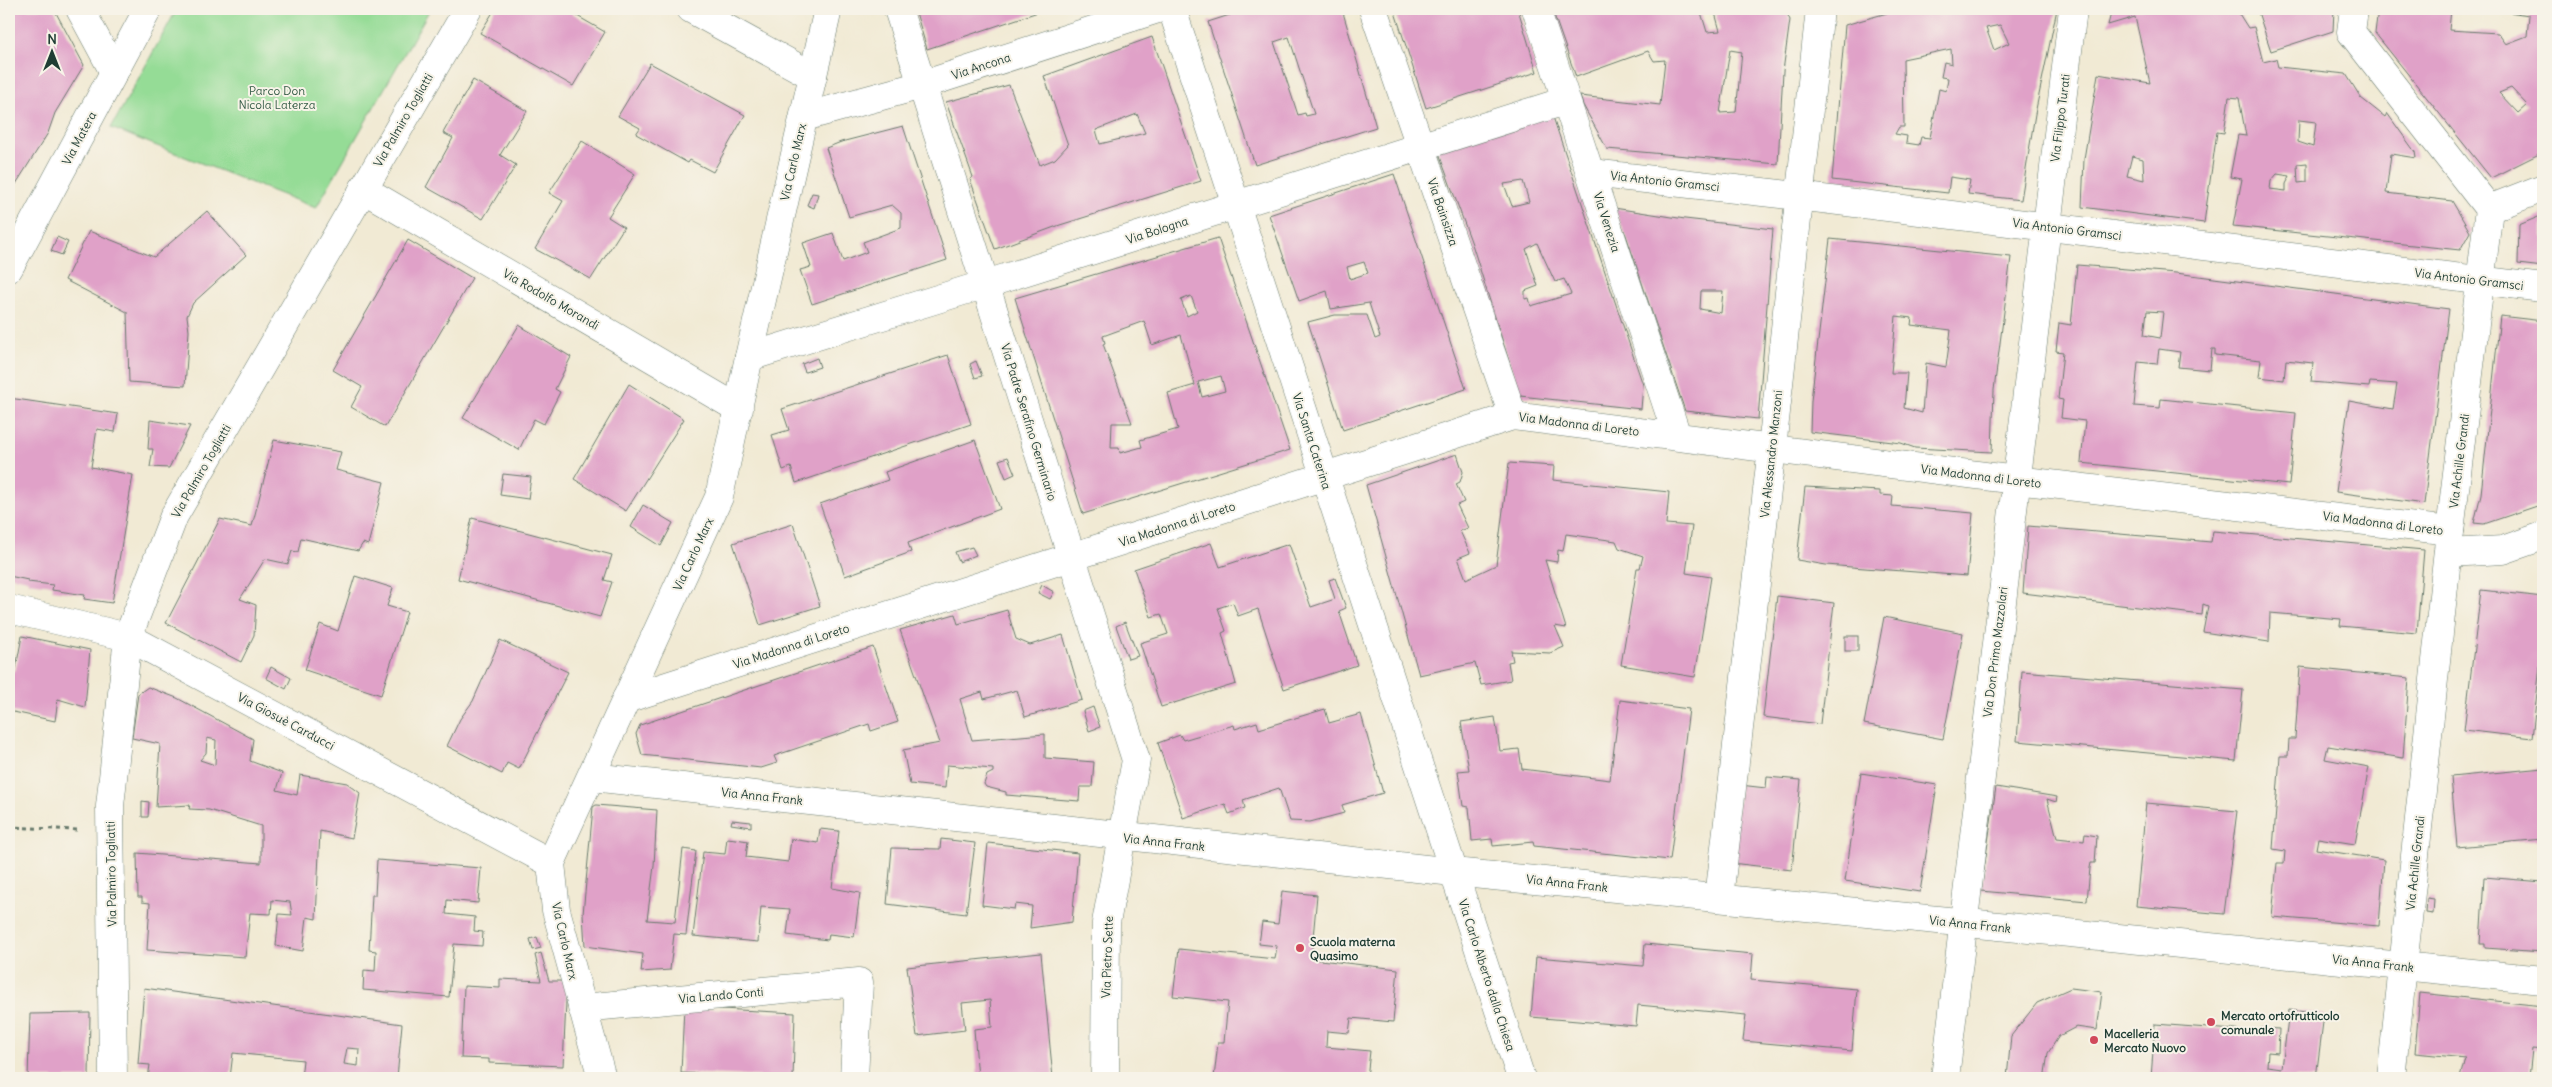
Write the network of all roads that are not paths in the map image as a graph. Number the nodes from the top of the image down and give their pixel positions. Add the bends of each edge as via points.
1 (80, 9) edge
2 (148, 9) edge
3 (468, 9) edge
4 (691, 9) edge
5 (828, 9) edge
6 (898, 9) edge
7 (1158, 9) edge
8 (1172, 9) edge
9 (1373, 9) edge
10 (1536, 9) edge
11 (2073, 9) edge
12 (2354, 9) edge
13 (1824, 10) edge
14 (114, 72) junction
15 (813, 76) junction
16 (922, 85) junction
17 (1565, 101) junction
18 (804, 117) junction
19 (1420, 147) junction
20 (1591, 173) junction
21 (2543, 188) edge
22 (364, 189) junction
23 (1798, 196) junction
24 (1235, 205) junction
25 (2489, 209) junction
26 (2046, 226) junction
27 (9, 268) edge
28 (2480, 280) junction
29 (986, 284) junction
30 (2543, 288) edge
31 (749, 357) junction
32 (738, 409) junction
33 (1513, 416) junction
34 (1677, 436) junction
35 (1772, 448) junction
36 (1324, 477) junction
37 (2016, 480) junction
38 (2543, 536) edge
39 (2449, 542) junction
40 (1072, 557) junction
41 (9, 609) edge
42 (128, 637) junction
43 (626, 699) junction
44 (592, 777) junction
45 (1120, 837) junction
46 (551, 863) junction
47 (1453, 872) junction
48 (1719, 898) junction
49 (1962, 923) junction
50 (2404, 966) junction
51 (2543, 980) edge
52 (582, 1008) junction
53 (113, 1078) edge
54 (602, 1078) edge
55 (854, 1078) edge
56 (1104, 1078) edge
57 (1521, 1078) edge
58 (1945, 1078) edge
59 (2391, 1078) edge

1 - 14 street
2 - 14 street, Via Matera
3 - 22 street, Via Palmiro Togliatti
4 - 15 street
5 - 15 street, Via Carlo Marx
6 - 16 street, Via Padre Serafino Germinario
7 - 16 street, Via Ancona
8 - 24 street, Via Santa Caterina
9 - 19 street, Via Bainsizza
10 - 17 street, Via Venezia
11 - 26 street, Via Filippo Turati
12 - 25 street via 2351,32
13 - 23 street, Via Alessandro Manzoni
14 - 27 street, Via Matera
15 - 18 street, Via Carlo Marx
16 - 18 street, Via Ancona
16 - 29 street, Via Padre Serafino Germinario
17 - 19 street, Via Bologna
17 - 20 street, Via Venezia
18 - 31 street, Via Carlo Marx
19 - 24 street, Via Bologna
19 - 33 street, Via Bainsizza
20 - 23 street, Via Antonio Gramsci
20 - 34 street, Via Venezia
21 - 25 street
22 - 32 street, Via Rodolfo Morandi
22 - 42 street, Via Palmiro Togliatti via 174,516
23 - 26 street, Via Antonio Gramsci
23 - 35 street, Via Alessandro Manzoni
24 - 29 street, Via Bologna
24 - 36 street, Via Santa Caterina
25 - 28 street, Via Achille Grandi
26 - 28 street, Via Antonio Gramsci
26 - 37 street, Via Don Primo Mazzolari
28 - 30 street, Via Antonio Gramsci
28 - 39 street, Via Achille Grandi
29 - 31 street, Via Bologna
29 - 40 street, Via Padre Serafino Germinario
31 - 32 street, Via Carlo Marx
32 - 43 street, Via Carlo Marx via 719,497
33 - 34 street, Via Madonna di Loreto
33 - 36 street, Via Madonna di Loreto
34 - 35 street, Via Madonna di Loreto
35 - 37 street, Via Madonna di Loreto
35 - 48 street, Via Alessandro Manzoni
36 - 40 street, Via Madonna di Loreto
36 - 47 street, Via Santa Caterina
37 - 39 street, Via Madonna di Loreto
37 - 49 street, Via Don Primo Mazzolari
38 - 39 street, Via Madonna di Loreto via 2503,550
39 - 50 street, Via Achille Grandi
40 - 43 street, Via Madonna di Loreto
40 - 45 street, Via Padre Serafino Germinario via 1136,760
41 - 42 street, Via Giosuè Carducci
42 - 46 street, Via Giosuè Carducci
42 - 53 street, Via Palmiro Togliatti via 110,806
43 - 44 street, Via Carlo Marx
44 - 45 street, Via Anna Frank
44 - 46 street, Via Carlo Marx
45 - 47 street, Via Anna Frank
45 - 56 street, Via Pietro Sette via 1106,923
46 - 52 street, Via Carlo Marx via 556,910
47 - 48 street, Via Anna Frank
47 - 57 street, Via Carlo Alberto dalla Chiesa
48 - 49 street, Via Anna Frank
49 - 50 street, Via Anna Frank
49 - 58 street, Via Don Primo Mazzolari
50 - 51 street, Via Anna Frank
50 - 59 street, Via Achille Grandi
52 - 54 street, Via Carlo Marx
52 - 55 street, Via Lando Conti via 859,982

